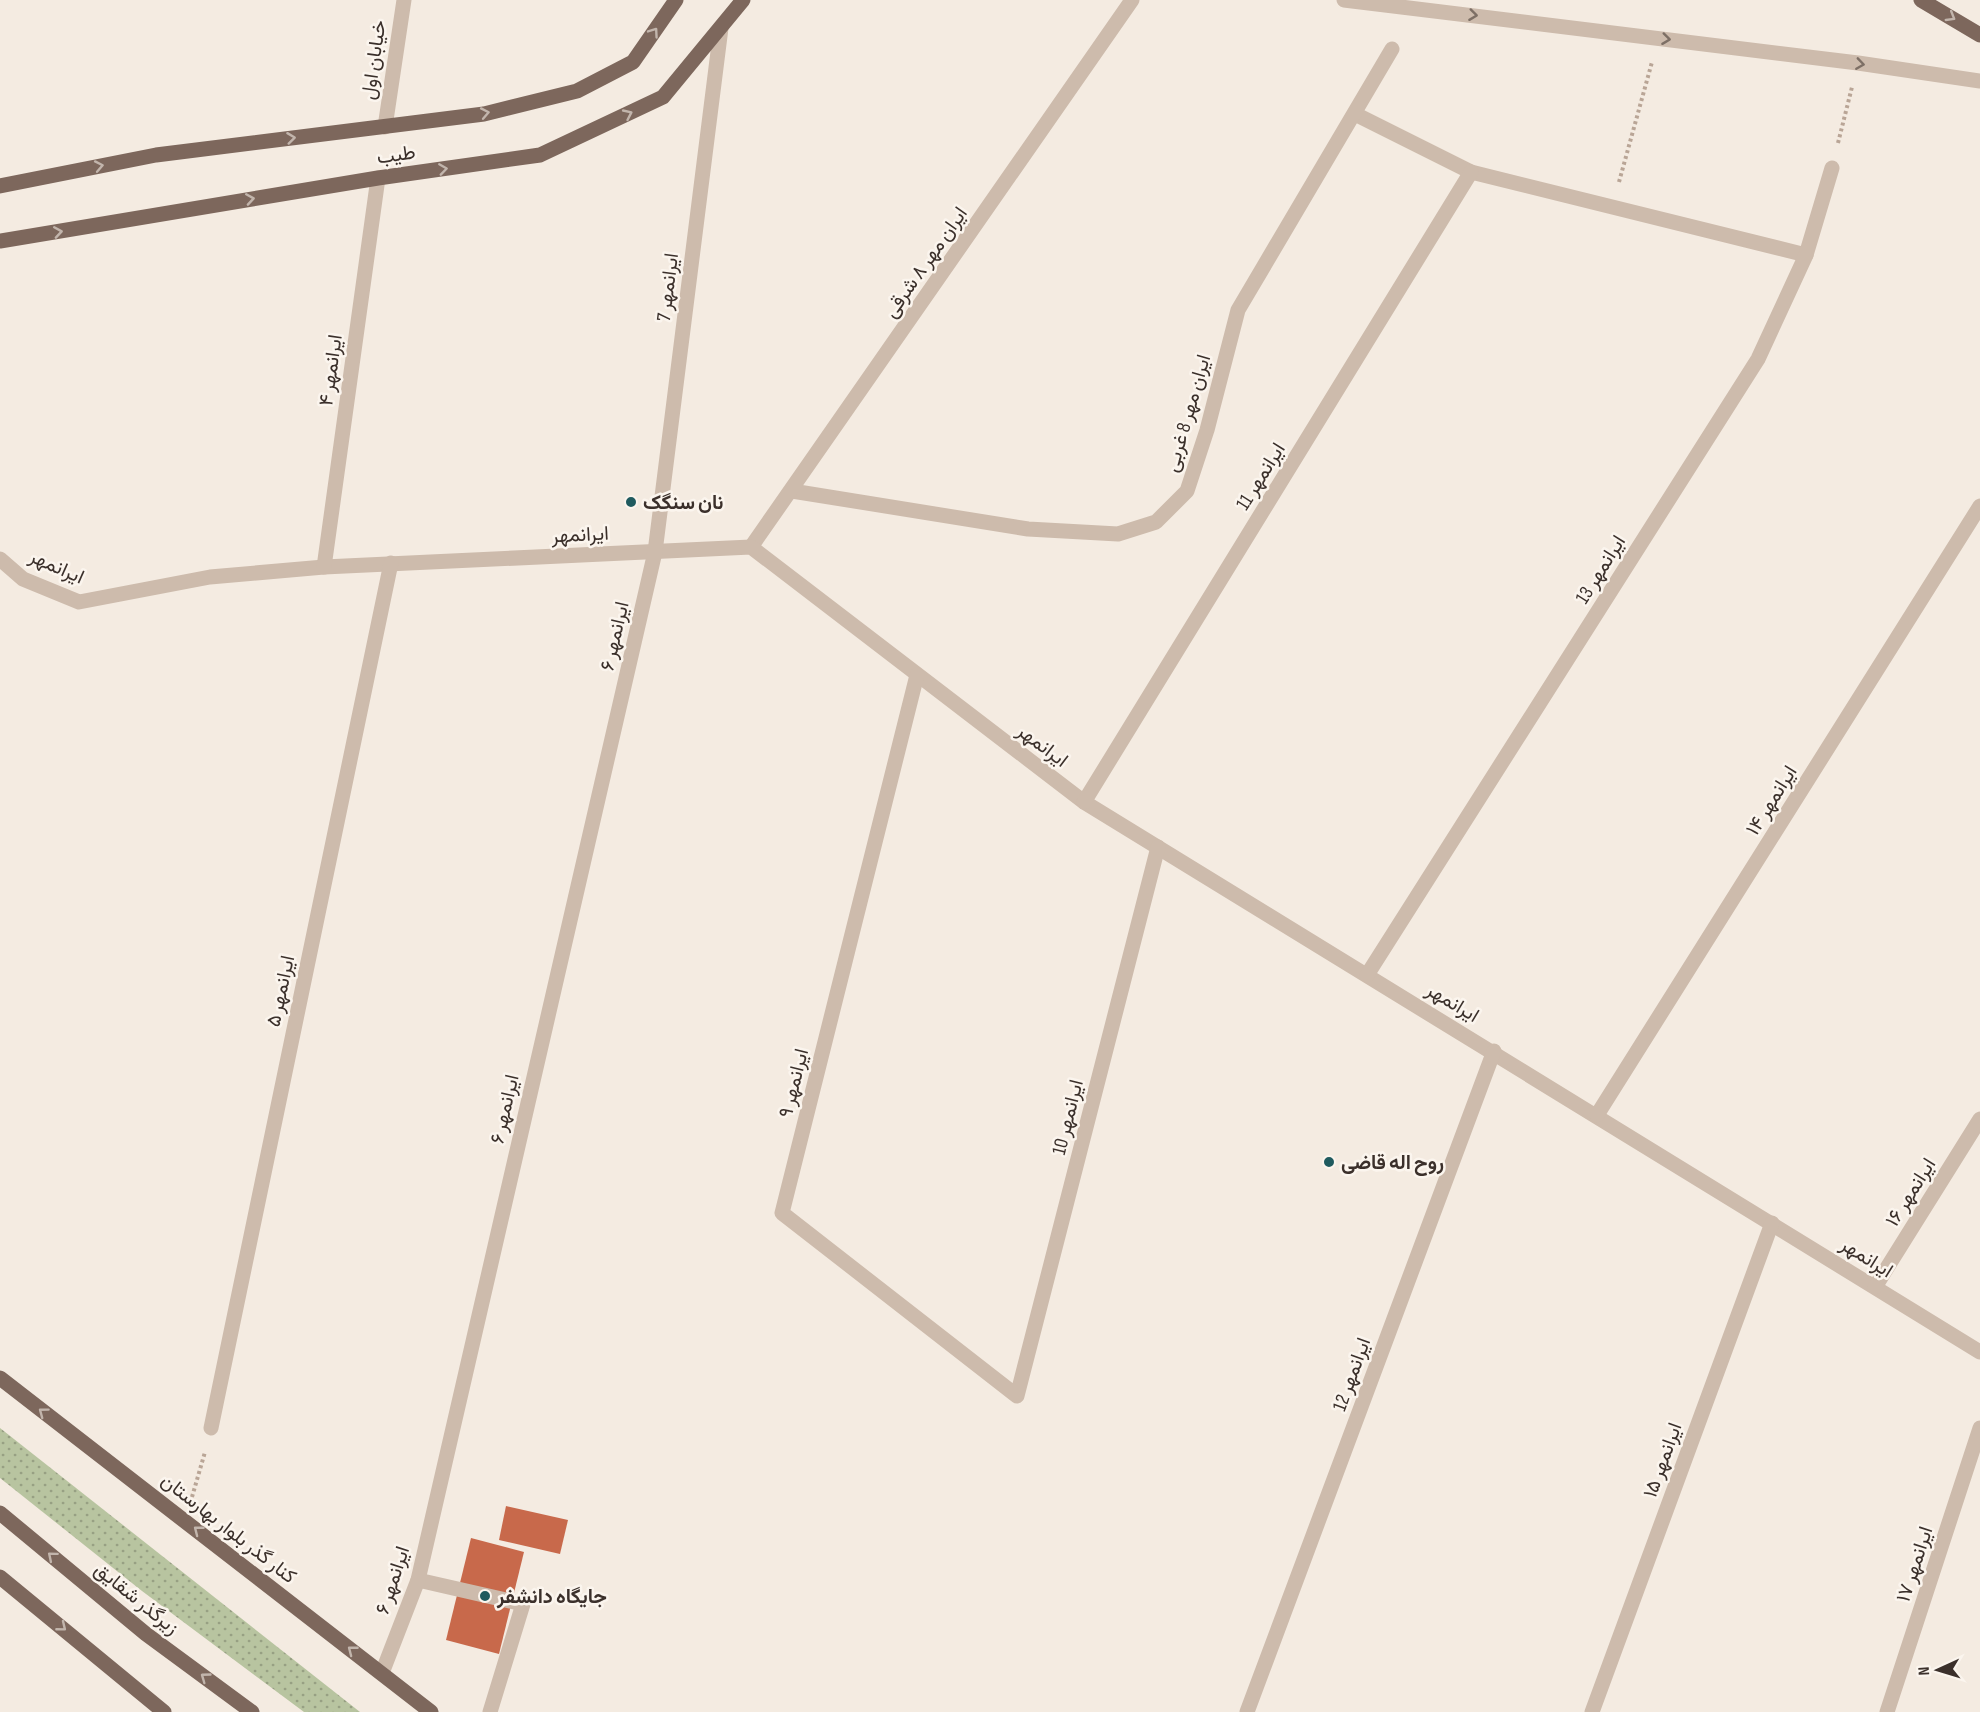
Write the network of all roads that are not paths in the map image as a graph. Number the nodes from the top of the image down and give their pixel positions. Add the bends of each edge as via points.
1 (404, 0) edge
2 (676, 0) edge
3 (743, 0) edge
4 (1132, 0) edge
5 (1344, 0) edge
6 (1921, 0) edge
7 (721, 28) junction
8 (1980, 35) edge
9 (1392, 50) dead end
10 (1980, 81) edge
11 (1355, 114) junction
12 (385, 127) junction
13 (1832, 168) road end
14 (1471, 172) junction
15 (378, 178) junction
16 (0, 186) edge
17 (0, 241) edge
18 (1806, 255) junction
19 (792, 491) junction
20 (1980, 506) edge
21 (751, 547) junction
22 (655, 552) junction
23 (0, 559) edge
24 (391, 563) junction
25 (324, 567) junction
26 (917, 675) junction
27 (1084, 802) junction
28 (1158, 847) junction
29 (1367, 975) junction
30 (1494, 1051) junction
31 (1597, 1115) junction
32 (1980, 1119) edge
33 (1772, 1223) junction
34 (1875, 1287) junction
35 (1980, 1352) edge
36 (0, 1378) edge
37 (1017, 1396) joint
38 (211, 1428) road end
39 (1980, 1428) edge
40 (0, 1513) edge
41 (0, 1577) edge
42 (418, 1580) junction
43 (382, 1673) junction
44 (164, 1712) edge
45 (252, 1712) edge
46 (431, 1712) edge
47 (490, 1712) edge
48 (1247, 1712) edge
49 (1592, 1712) edge
50 (1887, 1712) edge

1 - 12 street, خیابان اول
12 -> 2 main road, طیب via 484,114 577,92 633,62
3 - 7 main road, طیب
4 - 19 street, ایران مهر ٨ شرقی
5 -> 10 street
6 -> 8 main road
15 -> 7 main road, طیب via 540,155 663,98
7 - 22 street, ایرانمهر 7
9 - 11 street, ایران مهر 8 غربی
11 - 14 street
11 - 19 street, ایران مهر 8 غربی via 1238,310 1187,491 1156,522 1118,534 1028,529
16 -> 12 main road, طیب via 156,155
13 - 18 street, ایرانمهر 13
14 - 18 street
14 - 27 street, ایرانمهر 11
17 -> 15 main road, طیب
15 - 25 street, ایرانمهر ۴
18 - 29 street, ایرانمهر 13 via 1758,359
19 - 21 street, ایران مهر ٨ شرقی
20 - 31 street, ایرانمهر ۱۴
21 - 22 street, ایرانمهر
21 - 26 street, ایرانمهر
22 - 24 street, ایرانمهر
22 - 42 street, ایرانمهر ۶
23 - 25 street, ایرانمهر via 23,579 79,602 210,577
24 - 25 street, ایرانمهر
24 - 38 street, ایرانمهر ۵
26 - 27 street, ایرانمهر
26 - 37 street, ایرانمهر ۹ via 782,1213
27 - 28 street, ایرانمهر
28 - 29 street, ایرانمهر
28 - 37 street, ایرانمهر 10
29 - 30 street, ایرانمهر
30 - 31 street, ایرانمهر
30 - 48 street, ایرانمهر 12
31 - 33 street, ایرانمهر
32 - 34 street, ایرانمهر ۱۶
33 - 34 street, ایرانمهر
33 - 49 street, ایرانمهر ۱۵
34 - 35 street, ایرانمهر
43 -> 36 main road, کنار گذر بلوار بهارستان
39 - 50 street, ایرانمهر ۱۷
45 -> 40 main road, زیرگذر شقایق via 146,1634
41 -> 44 main road
42 - 43 street, ایرانمهر ۶
42 - 47 street via 523,1604
43 - 46 main road, کنار گذر بلوار بهارستان

